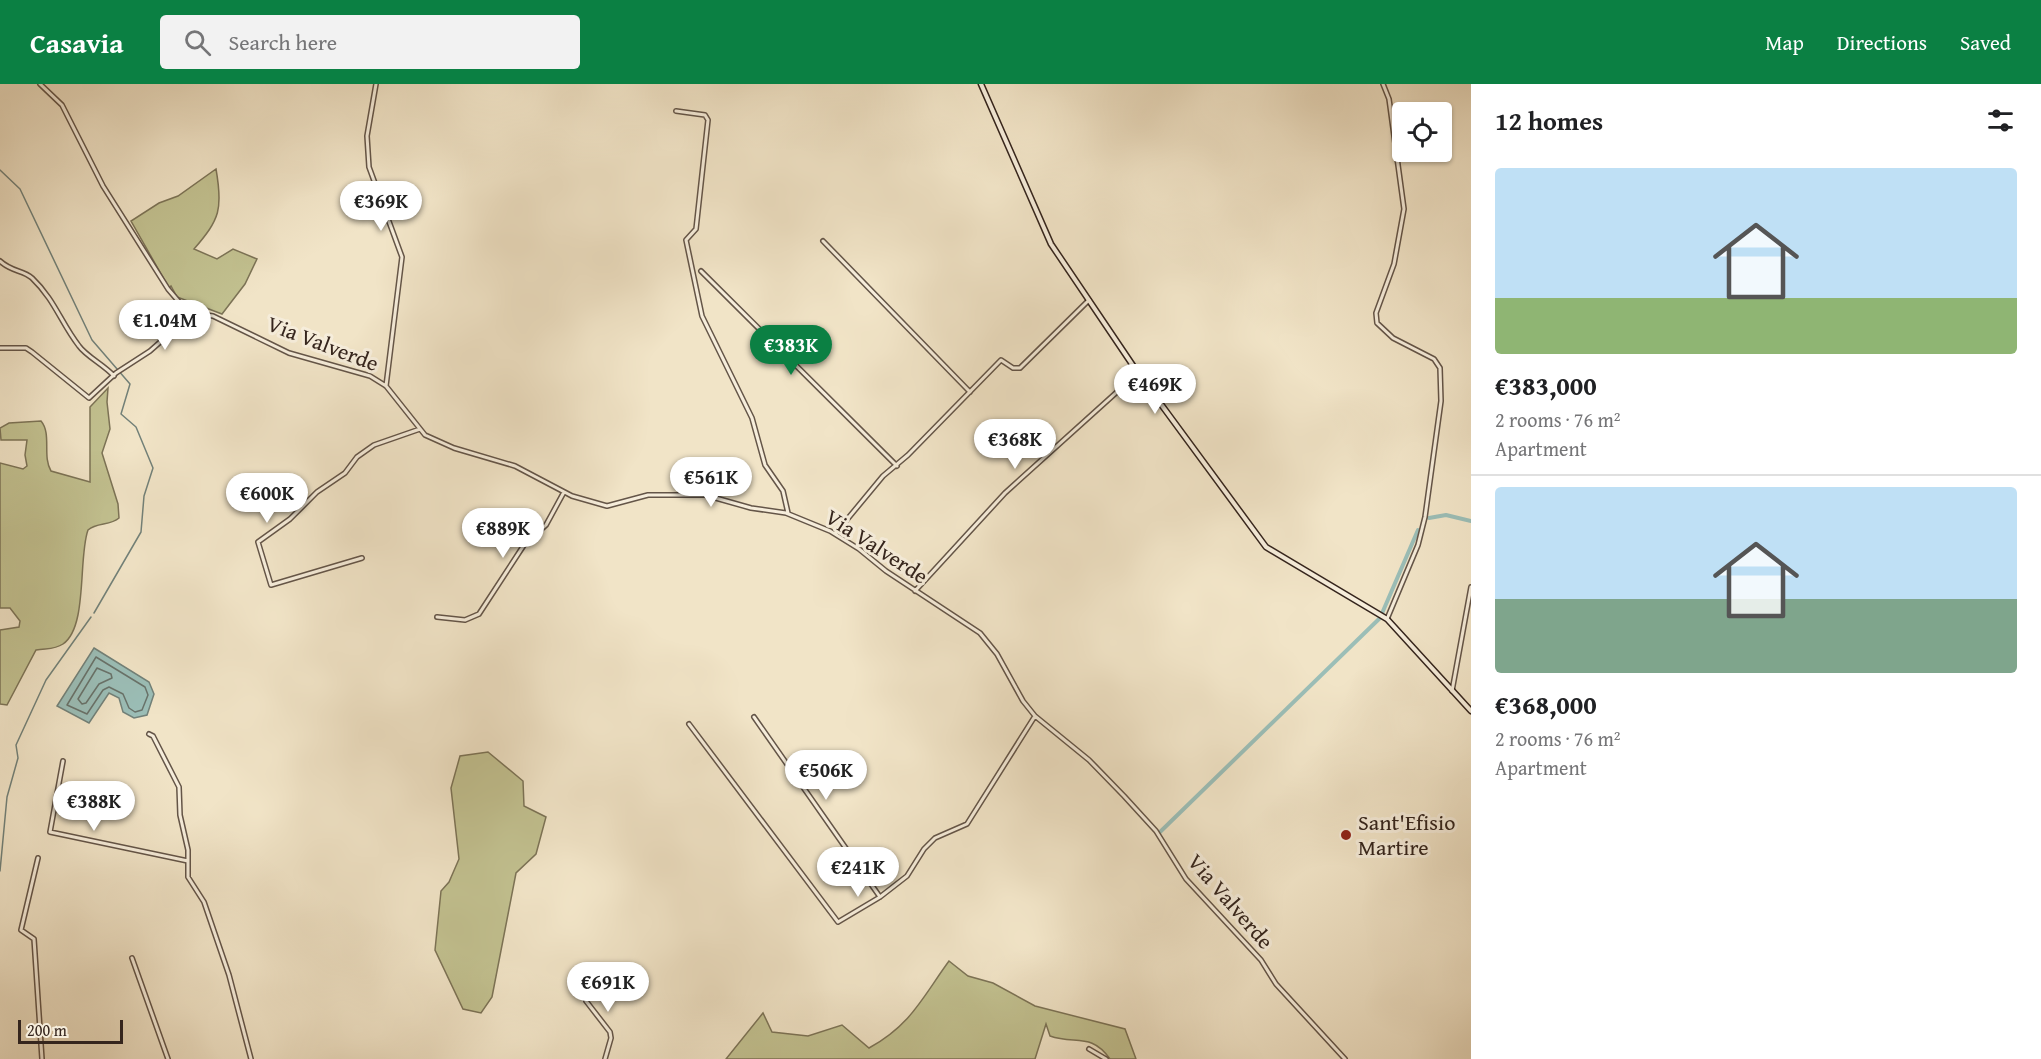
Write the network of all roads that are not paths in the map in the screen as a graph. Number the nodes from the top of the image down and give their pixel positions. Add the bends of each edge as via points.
1 (40, 84) edge
2 (376, 84) edge
3 (981, 84) edge
4 (1383, 84) edge
5 (676, 111) dead end
6 (823, 241) dead end
7 (0, 261) edge
8 (701, 271) dead end
9 (1089, 300) junction
10 (192, 313) junction
11 (0, 348) edge
12 (1138, 374) junction
13 (115, 375) junction
14 (386, 386) junction
15 (970, 392) junction
16 (420, 429) junction
17 (897, 466) junction
18 (564, 492) junction
19 (788, 513) junction
20 (835, 534) junction
21 (362, 558) dead end
22 (1471, 587) edge
23 (915, 591) junction
24 (437, 617) dead end
25 (1383, 617) junction
26 (1452, 691) junction
27 (1471, 711) edge
28 (1035, 716) junction
29 (754, 717) dead end
30 (689, 724) dead end
31 (149, 734) dead end
32 (63, 761) dead end
33 (38, 858) dead end
34 (188, 861) junction
35 (880, 897) junction
36 (132, 958) dead end
37 (617, 966) dead end
38 (1089, 1049) dead end
39 (42, 1059) edge
40 (168, 1059) edge
41 (251, 1059) edge
42 (604, 1059) edge
43 (1106, 1059) edge
44 (1345, 1059) edge

1 - 10 street via 62,105 103,186 168,289
2 - 14 street via 367,136 369,167 402,257
3 - 9 main road via 1041,223
4 - 25 street via 1389,99 1404,209 1394,264 1376,313 1377,323 1393,338 1434,359 1440,368 1441,401 1418,545
5 - 19 street via 705,116 708,120 696,229 686,240 700,307 752,418 765,465 783,491
6 - 15 street
7 - 13 street via 12,271 32,278 58,310 81,349
8 - 17 street
9 - 12 main road
9 - 15 street via 1020,368 1001,360
10 - 13 street via 150,351
10 - 14 street, Via Valverde via 213,316 289,353 370,376
11 - 13 street via 26,348 89,398
12 - 23 street via 1005,493
12 - 25 main road via 1266,547
14 - 16 street, Via Valverde
15 - 17 street
16 - 18 street, Via Valverde via 424,435 454,448 515,466
16 - 21 street via 374,445 258,542 272,585
17 - 20 street via 883,476
18 - 19 street, Via Valverde via 607,506 648,495 705,495
18 - 24 street via 546,525 524,546 479,614 465,620
19 - 20 street, Via Valverde
20 - 23 street, Via Valverde
22 - 26 street
23 - 28 street, Via Valverde via 978,631
25 - 26 main road
26 - 27 main road
28 - 35 street via 967,824 935,838 907,876
28 - 44 street, Via Valverde via 1089,760 1140,813 1186,879
29 - 35 street
30 - 35 street via 838,922
31 - 34 street via 179,787
32 - 34 street via 50,832
33 - 39 street via 21,930 34,939
34 - 41 street via 190,882 204,902 229,975
36 - 40 street
37 - 42 street via 585,994 586,1001 610,1032
38 - 43 street

